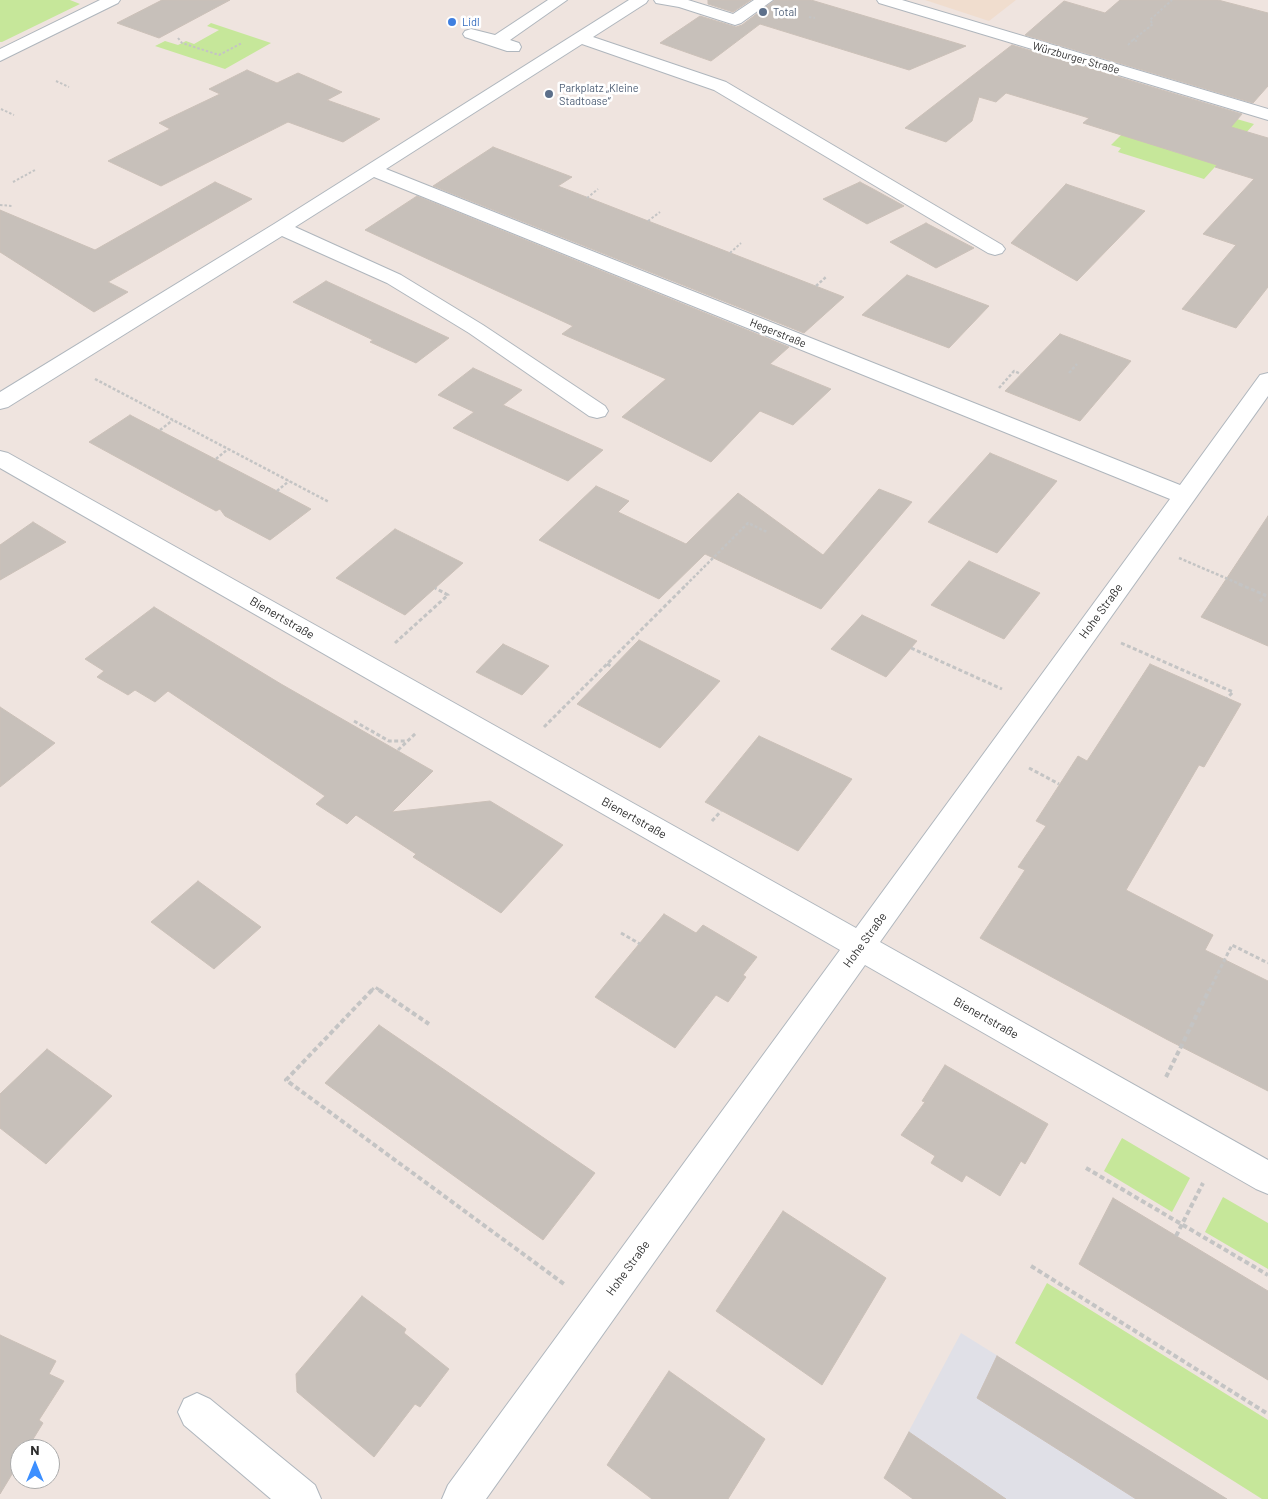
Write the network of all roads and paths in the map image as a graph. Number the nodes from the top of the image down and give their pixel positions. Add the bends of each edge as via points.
1 (112, 0) edge
2 (559, 0) edge
3 (640, 0) edge
4 (662, 0) edge
5 (765, 0) edge
6 (885, 0) edge
7 (1172, 0) edge
8 (809, 17) dead end
9 (815, 18) dead end
10 (471, 34) dead end
11 (178, 38) dead end
12 (579, 38) junction
13 (1133, 40) dead end
14 (497, 41) junction
15 (242, 43) dead end
16 (514, 48) dead end
17 (0, 56) edge
18 (56, 81) dead end
19 (69, 87) dead end
20 (1, 109) edge
21 (1268, 115) edge
22 (14, 116) dead end
23 (35, 170) dead end
24 (372, 170) junction
25 (13, 182) dead end
26 (598, 189) dead end
27 (587, 198) dead end
28 (0, 205) edge
29 (13, 206) dead end
30 (660, 212) dead end
31 (648, 221) dead end
32 (281, 228) junction
33 (741, 243) dead end
34 (995, 249) dead end
35 (730, 253) dead end
36 (826, 276) dead end
37 (816, 286) dead end
38 (1077, 364) dead end
39 (1069, 373) dead end
40 (91, 376) dead end
41 (1268, 380) edge
42 (0, 402) edge
43 (597, 411) dead end
44 (173, 420) junction
45 (160, 430) dead end
46 (228, 449) junction
47 (0, 458) edge
48 (216, 459) dead end
49 (289, 481) junction
50 (277, 491) dead end
51 (1185, 496) junction
52 (329, 502) dead end
53 (767, 532) dead end
54 (1149, 545) junction
55 (435, 588) dead end
56 (1259, 603) dead end
57 (1088, 629) junction
58 (911, 648) dead end
59 (607, 664) junction
60 (368, 667) junction
61 (612, 667) dead end
62 (1227, 698) dead end
63 (1034, 704) junction
64 (354, 721) dead end
65 (422, 727) dead end
66 (407, 741) junction
67 (398, 750) dead end
68 (519, 753) junction
69 (621, 933) dead end
70 (640, 944) dead end
71 (860, 946) junction
72 (1268, 963) edge
73 (429, 1024) dead end
74 (1162, 1084) dead end
75 (1086, 1168) dead end
76 (1268, 1178) edge
77 (1199, 1192) dead end
78 (1183, 1225) junction
79 (1176, 1236) dead end
80 (1031, 1266) dead end
81 (1268, 1275) edge
82 (564, 1284) dead end
83 (197, 1412) dead end
84 (1268, 1414) edge
85 (301, 1499) edge
86 (462, 1499) edge

1 - 17 street
2 - 14 street
3 - 12 street
4 - 5 street via 735,20
6 - 21 street, Würzburger Straße
7 - 13 path
8 - 9 path
10 - 14 street
11 - 15 path via 182,43 219,55
12 - 24 street
12 - 34 street via 720,86
14 - 16 street
18 - 19 path
20 - 22 path
23 - 25 path
24 - 32 street
24 - 51 street, Hegerstraße
26 - 27 path
28 - 29 path
30 - 31 path
32 - 42 street
32 - 43 street via 394,279 476,329
33 - 35 path
36 - 37 path
38 - 39 path
40 - 44 path
41 - 51 street, Hohe Straße
44 - 45 path
44 - 46 path
46 - 48 path
46 - 49 path
47 - 60 street, Bienertstraße
49 - 50 path
49 - 52 path
51 - 54 street, Hohe Straße
53 - 59 path via 748,523
54 - 56 path via 1265,595
54 - 57 street, Hohe Straße
55 - 60 path via 448,596
57 - 62 path via 1233,692
57 - 63 street, Hohe Straße
58 - 63 path
59 - 61 path
59 - 68 path
60 - 68 street, Bienertstraße
63 - 71 street, Hohe Straße
64 - 66 path via 388,741
65 - 66 path
66 - 67 path
68 - 71 street, Bienertstraße
69 - 70 path
71 - 76 street, Bienertstraße
71 - 86 street, Hohe Straße
72 - 74 path via 1232,945
73 - 82 path via 375,987 286,1080
75 - 78 path
77 - 78 path
78 - 79 path
78 - 81 path
80 - 84 path
83 - 85 street

